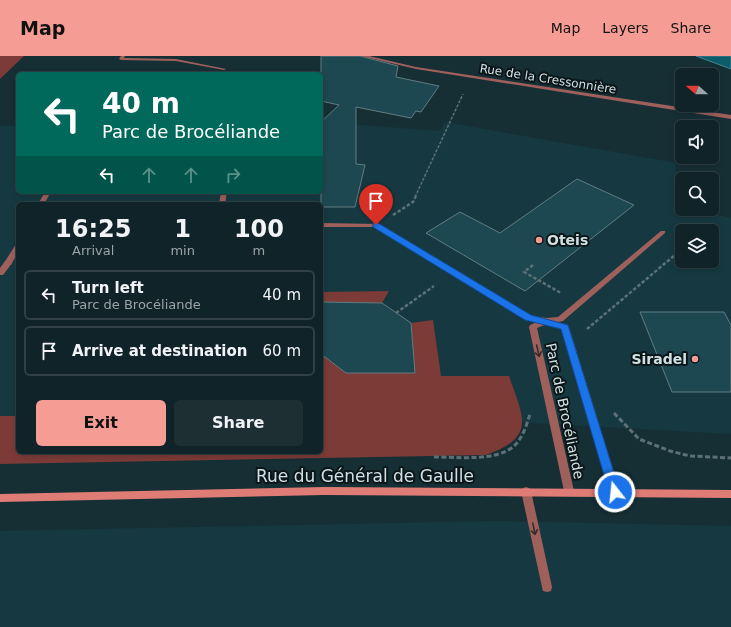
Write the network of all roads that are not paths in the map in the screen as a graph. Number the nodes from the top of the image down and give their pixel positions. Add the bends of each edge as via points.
1 (123, 56) edge
2 (363, 56) edge
3 (224, 69) dead end
4 (731, 117) edge
5 (323, 225) edge
6 (663, 232) dead end
7 (16, 250) edge
8 (0, 273) edge
9 (547, 321) junction
10 (526, 491) junction
11 (569, 491) junction
12 (615, 492) junction
13 (731, 494) edge
14 (0, 498) edge
15 (547, 587) dead end

1 - 3 street via 121,59 176,60
2 - 4 street, Rue de la Cressonnière via 470,77
5 - 9 street, Parc de Brocéliande via 376,225 529,318
6 - 9 street, Parc de Brocéliande via 560,319
7 - 8 street
9 -> 11 street, Parc de Brocéliande via 533,327
9 - 12 street, Parc de Brocéliande via 565,327
10 - 11 main road, Rue du Général de Gaulle
10 - 14 main road, Rue du Général de Gaulle via 324,491
10 -> 15 street
11 - 12 main road, Rue du Général de Gaulle
12 - 13 main road, Rue du Général de Gaulle

